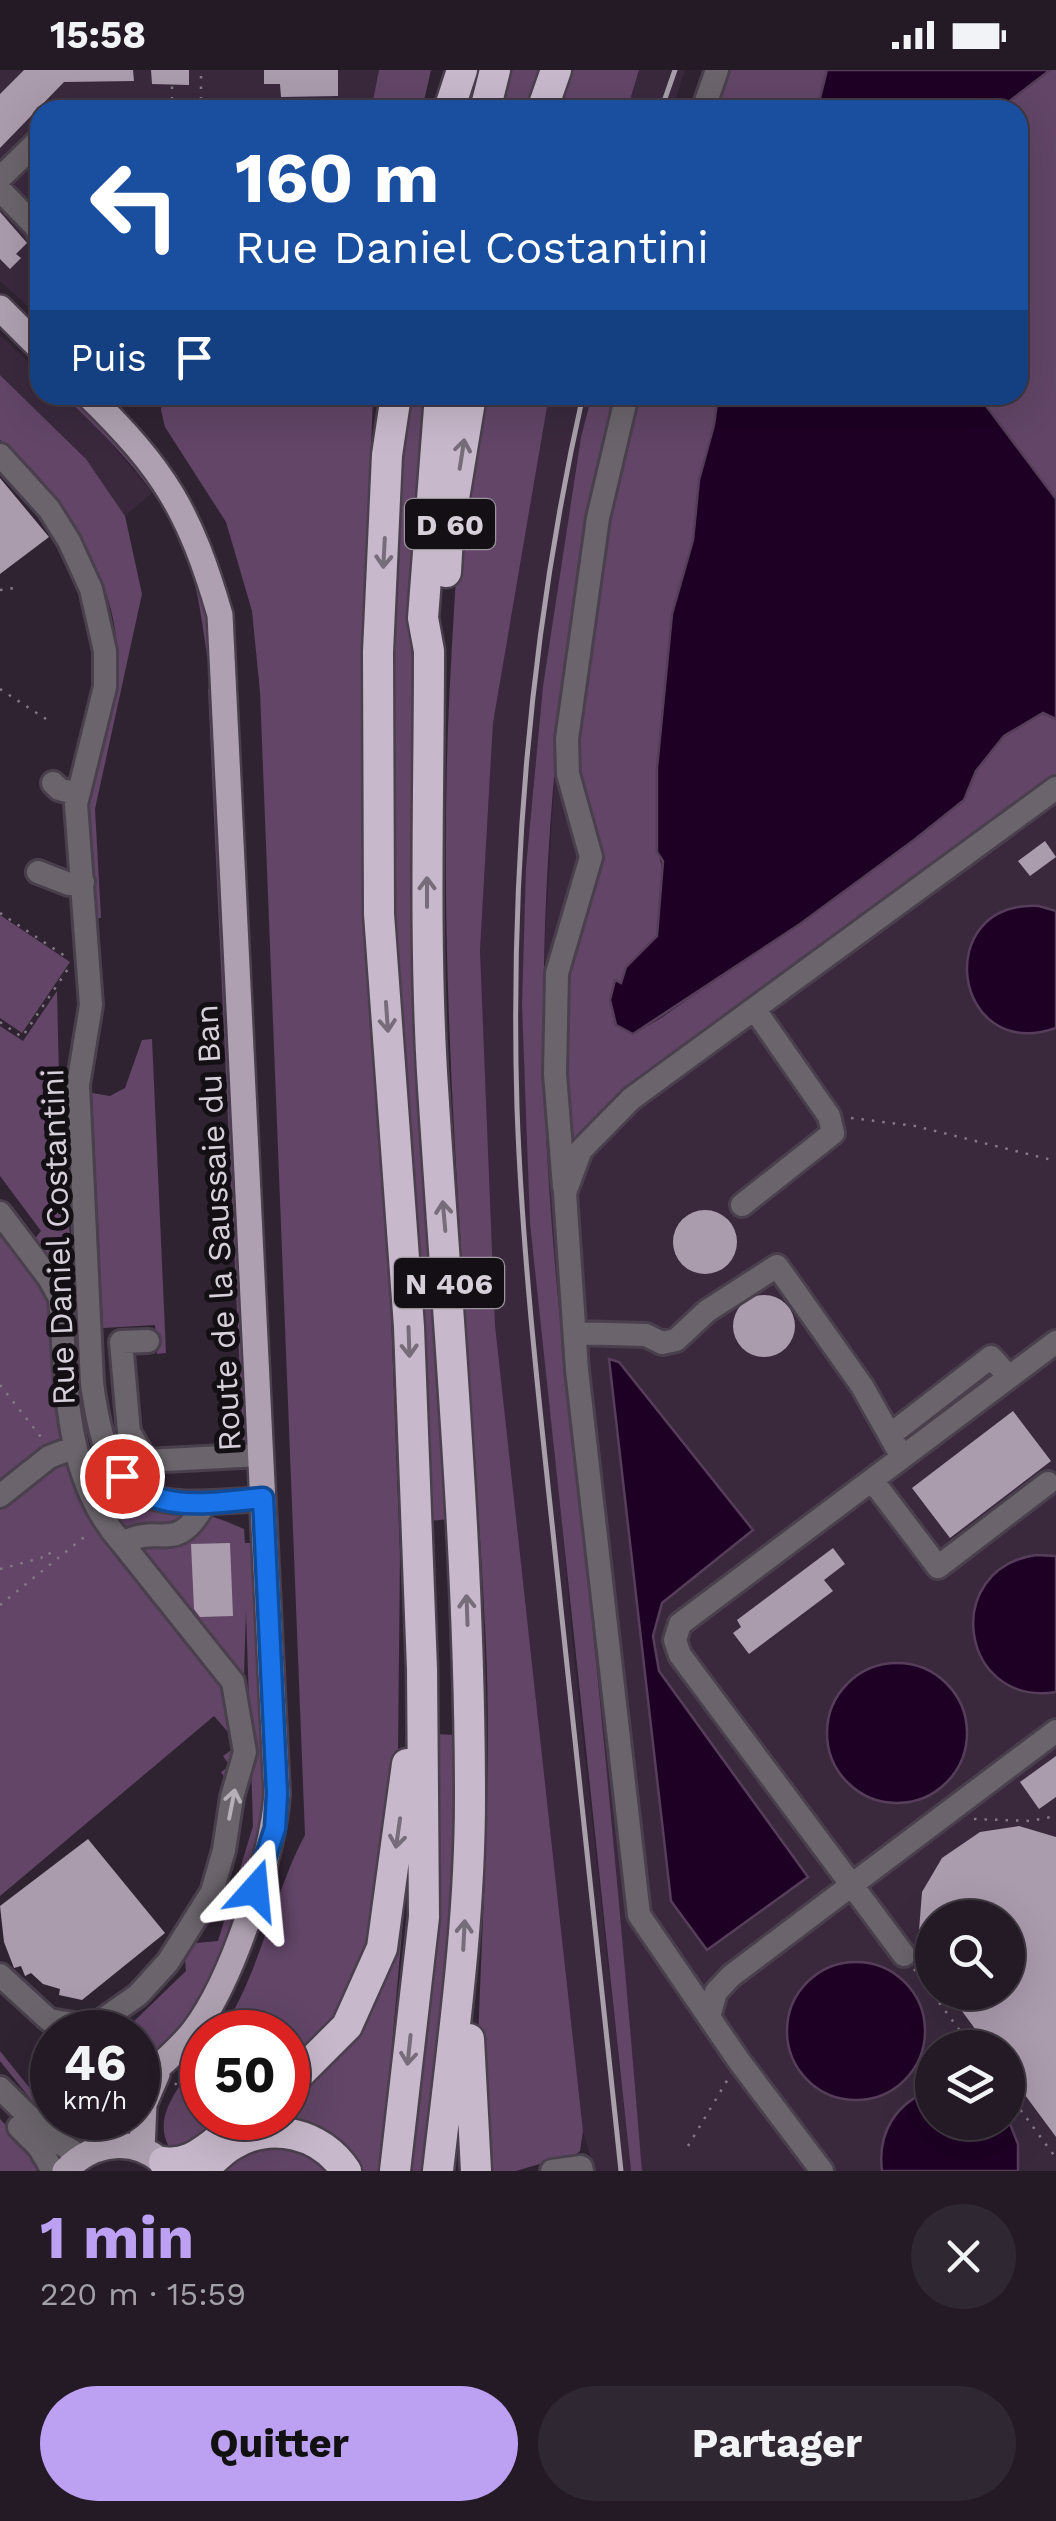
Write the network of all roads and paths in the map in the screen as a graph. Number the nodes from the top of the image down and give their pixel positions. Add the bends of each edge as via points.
1 (202, 70) edge
2 (448, 70) edge
3 (462, 70) edge
4 (494, 70) edge
5 (556, 70) edge
6 (718, 70) edge
7 (172, 84) dead end
8 (172, 100) edge
9 (201, 100) edge
10 (450, 100) edge
11 (453, 100) edge
12 (487, 100) edge
13 (546, 100) edge
14 (708, 100) edge
15 (30, 148) edge
16 (0, 178) edge
17 (0, 190) edge
18 (30, 221) edge
19 (0, 308) edge
20 (30, 338) edge
21 (98, 405) edge
22 (394, 405) edge
23 (439, 405) edge
24 (470, 405) edge
25 (625, 405) edge
26 (0, 454) edge
27 (14, 588) dead end
28 (0, 590) edge
29 (429, 651) junction
30 (0, 689) edge
31 (49, 721) dead end
32 (53, 783) dead end
33 (1056, 788) edge
34 (77, 794) junction
35 (38, 872) dead end
36 (83, 882) junction
37 (0, 912) edge
38 (754, 1010) junction
39 (0, 1022) edge
40 (830, 1116) junction
41 (1055, 1162) edge
42 (565, 1193) junction
43 (742, 1204) dead end
44 (0, 1214) edge
45 (575, 1333) junction
46 (148, 1340) dead end
47 (1056, 1342) edge
48 (1009, 1377) junction
49 (0, 1386) edge
50 (890, 1435) junction
51 (46, 1442) dead end
52 (73, 1448) junction
53 (261, 1455) junction
54 (902, 1458) junction
55 (872, 1480) junction
56 (1048, 1483) dead end
57 (0, 1496) edge
58 (263, 1498) junction
59 (204, 1503) junction
60 (91, 1532) dead end
61 (122, 1543) junction
62 (57, 1560) junction
63 (0, 1569) edge
64 (0, 1606) edge
65 (422, 1669) junction
66 (1056, 1731) edge
67 (957, 1806) junction
68 (1056, 1816) edge
69 (850, 1886) junction
70 (904, 1955) joint
71 (0, 1976) edge
72 (461, 1984) junction
73 (39, 2010) edge
74 (119, 2010) edge
75 (709, 2017) junction
76 (960, 2030) edge
77 (739, 2060) junction
78 (310, 2063) edge
79 (180, 2071) edge
80 (166, 2078) junction
81 (160, 2080) edge
82 (0, 2088) edge
83 (0, 2106) edge
84 (1025, 2116) edge
85 (217, 2140) edge
86 (688, 2146) dead end
87 (82, 2158) edge
88 (1056, 2158) edge
89 (159, 2161) edge
90 (54, 2171) edge
91 (201, 2171) edge
92 (346, 2171) edge
93 (395, 2171) edge
94 (438, 2171) edge
95 (476, 2171) edge
96 (552, 2171) edge
97 (582, 2171) edge
98 (822, 2171) edge

1 - 9 path
2 - 10 highway
3 - 11 highway
4 - 12 highway
5 - 13 highway
6 - 14 street
7 - 8 path
15 - 16 street
17 - 18 street
19 - 20 main road
21 - 53 main road, Route de la Saussaie du Ban via 168,484 200,547 220,615
22 -> 65 highway, N 406 via 378,652 379,914 409,1326
23 - 29 highway, N 406 via 423,618
29 -> 24 highway, D 60 via 443,625 448,535
25 - 42 street via 598,518 567,740 568,774 592,858 556,973 554,1074
26 - 34 street, Rue Daniel Costantini via 69,542 97,608 106,666 78,746
27 - 28 path
72 -> 29 highway, N 406 via 470,1802 468,1623 432,1070
30 - 31 path
32 - 34 street
33 - 38 street
34 - 36 street, Rue Daniel Costantini
35 - 36 street via 68,884
36 - 59 street, Rue Daniel Costantini via 91,1004 78,1085 98,1426 108,1460 137,1492 176,1504
37 - 39 path via 73,961 22,1037
38 - 40 street
38 - 42 street via 631,1099 581,1150
40 - 41 path via 915,1126
40 - 43 street via 834,1133 826,1142
42 - 45 street
44 - 52 street via 60,1298
45 - 50 street via 676,1340 707,1311 777,1266
45 - 75 street via 639,1916
46 - 53 street via 121,1342 129,1432 146,1462
47 - 48 street
48 - 50 street via 992,1357
48 - 54 street
49 - 51 path
50 - 54 street
52 - 57 street via 49,1456
52 - 61 street via 104,1523
53 - 58 main road, Route de la Saussaie du Ban
54 - 55 street
55 - 56 street via 938,1567
55 - 69 street via 680,1624 675,1640
58 - 59 street, Rue Daniel Costantini
58 - 80 main road, Route de la Saussaie du Ban via 275,1828 215,1998
59 - 61 street via 181,1534
60 - 62 path
74 -> 61 street via 168,1962 212,1892 245,1752 233,1682
62 - 63 path via 48,1552
62 - 64 path
65 -> 78 highway via 412,1690 382,1948 347,2026
65 -> 93 highway, N 406 via 424,1917
66 - 67 street
67 - 68 path via 978,1822
67 - 69 street
69 - 70 street
69 - 75 street via 730,1976 716,1992
70 - 76 path
71 - 73 street
72 - 94 highway, N 406
72 - 95 highway
75 - 77 street
77 - 86 path
77 - 98 street
79 - 80 path
80 - 81 main road, Route de la Saussaie du Ban
80 - 89 main road, Route de la Saussaie du Ban via 144,2104
82 - 87 street
83 - 90 street
84 - 88 path
85 - 89 highway via 178,2164
87 - 89 main road via 122,2144
91 - 92 highway via 232,2145 259,2133 287,2132 316,2142
96 - 97 street

